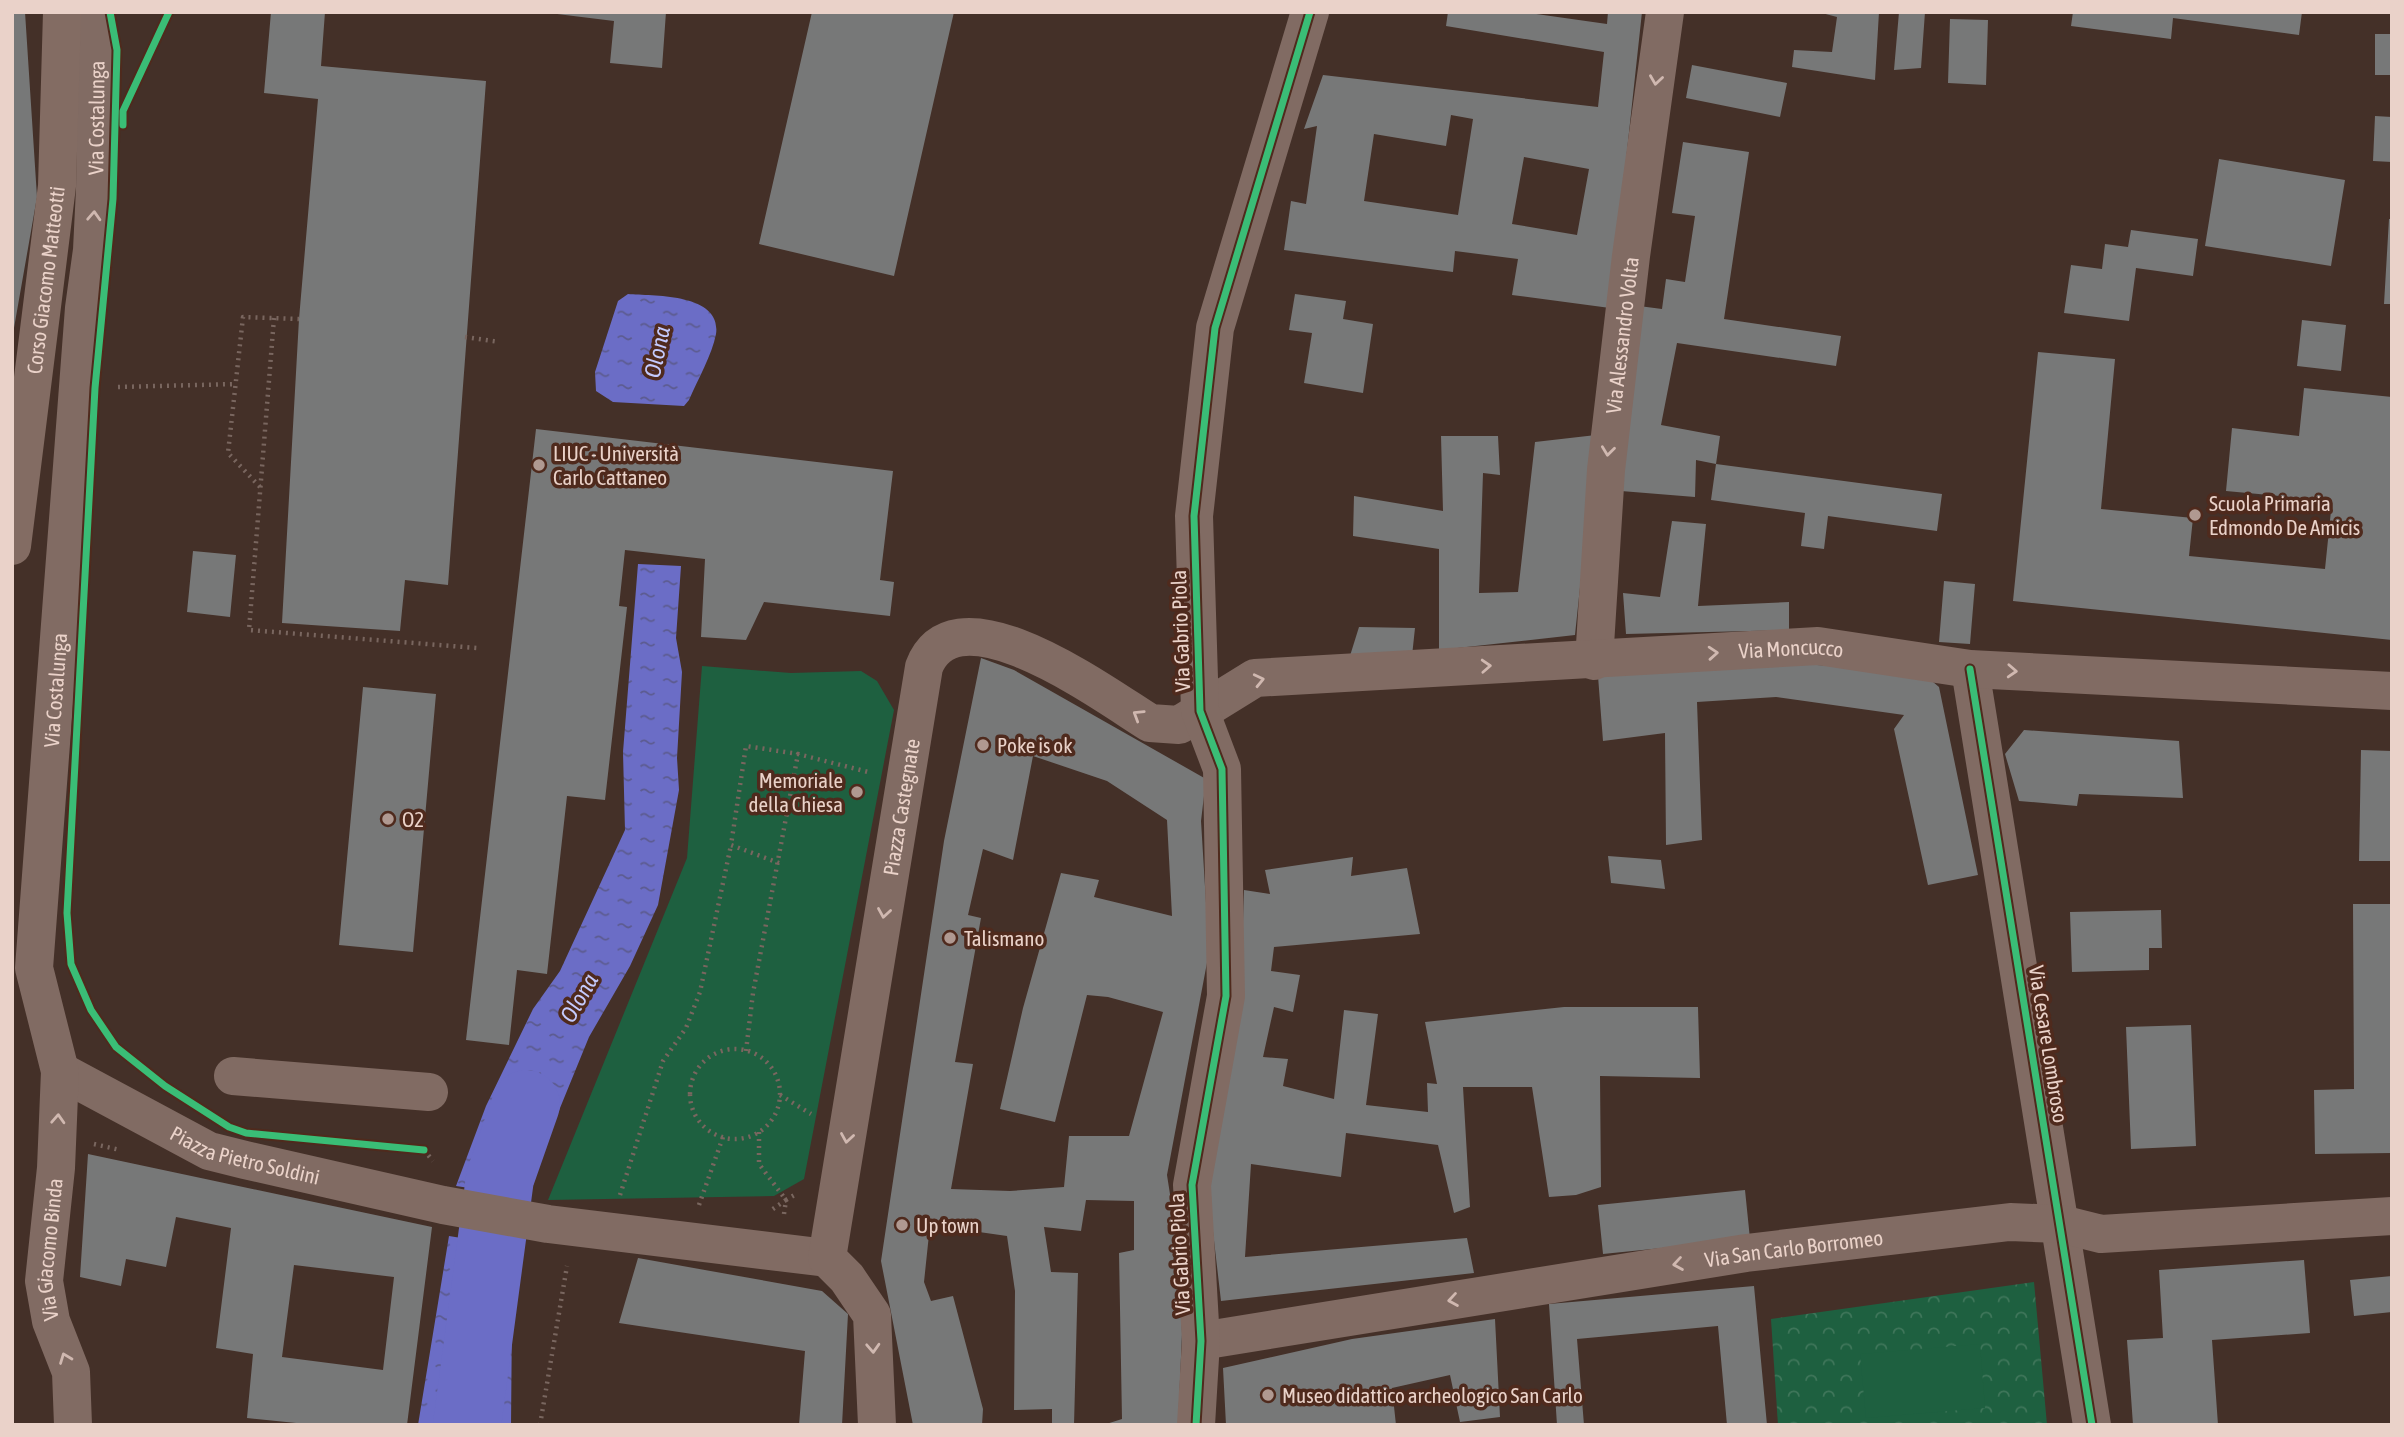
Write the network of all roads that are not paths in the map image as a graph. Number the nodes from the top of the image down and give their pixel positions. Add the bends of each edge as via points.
1 (62, 12) edge
2 (89, 12) edge
3 (1310, 12) edge
4 (1665, 12) edge
5 (57, 186) junction
6 (84, 308) junction
7 (12, 546) edge
8 (1594, 661) junction
9 (1970, 669) junction
10 (2392, 691) edge
11 (1200, 712) junction
12 (60, 1071) junction
13 (233, 1076) dead end
14 (429, 1092) dead end
15 (2392, 1216) edge
16 (2061, 1224) junction
17 (827, 1258) junction
18 (1201, 1341) junction
19 (73, 1425) edge
20 (877, 1425) edge
21 (1196, 1425) edge
22 (2092, 1425) edge

1 - 5 main road, Corso Giacomo Matteotti
6 -> 2 street, Via Costalunga via 95,189 97,43
3 - 11 street, Via Gabrio Piola via 1215,328 1194,516
4 -> 8 street, Via Alessandro Volta via 1606,470
5 - 6 street, Via Costalunga
5 - 7 main road, Corso Giacomo Matteotti
6 - 12 street, Via Costalunga via 34,968
8 -> 9 street, Via Moncucco via 1818,646
11 -> 8 street, Via Moncucco via 1255,678
9 -> 10 street, Via Moncucco
9 - 16 street, Via Cesare Lombroso
11 -> 17 street, Piazza Castegnate via 1179,725 1150,723 1033,653 983,638 951,639 930,653 924,667
11 - 18 street, Via Gabrio Piola via 1222,769 1226,996 1192,1185
12 - 17 street, Piazza Pietro Soldini via 209,1150 443,1205 563,1226
19 -> 12 street, Via Giacomo Binda via 71,1372 51,1321 44,1281
13 - 14 street
15 - 16 street, Via San Carlo Borromeo via 2101,1234
16 -> 18 street, Via San Carlo Borromeo via 2010,1222 1746,1253
16 - 22 street, Via Cesare Lombroso
17 -> 20 street via 848,1278 872,1315
18 - 21 street, Via Gabrio Piola

